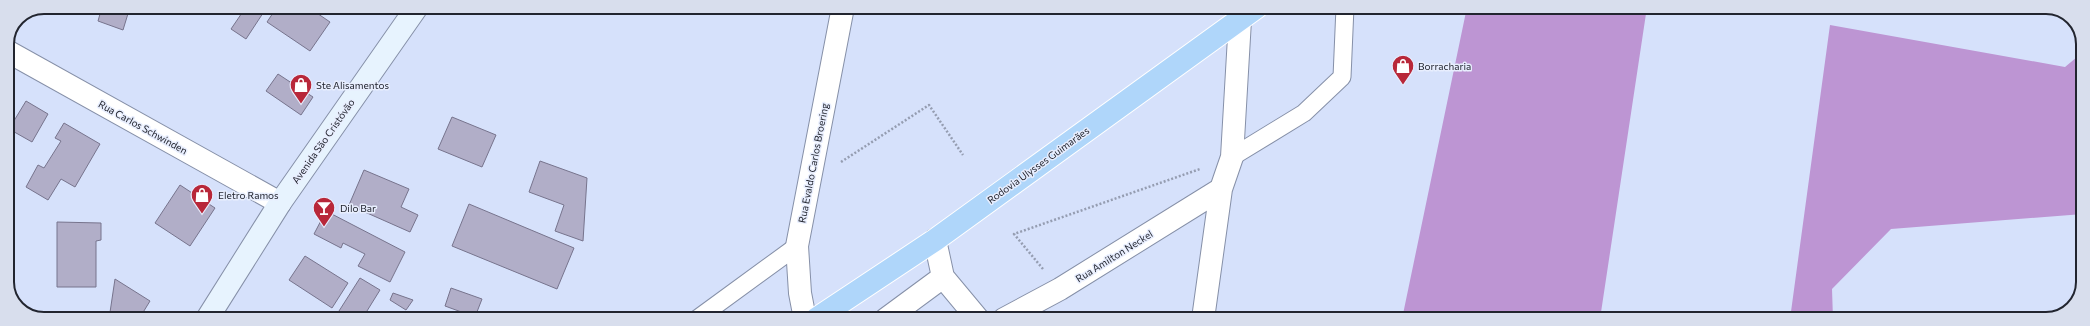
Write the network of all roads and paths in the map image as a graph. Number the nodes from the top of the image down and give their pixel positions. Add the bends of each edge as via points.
1 (412, 14) edge
2 (841, 14) edge
3 (1247, 14) edge
4 (1248, 14) edge
5 (1345, 14) edge
6 (14, 55) edge
7 (963, 155) dead end
8 (1232, 157) junction
9 (810, 182) junction
10 (1221, 189) junction
11 (280, 204) junction
12 (934, 240) junction
13 (797, 246) junction
14 (943, 277) junction
15 (1060, 289) junction
16 (211, 312) edge
17 (707, 312) edge
18 (803, 312) edge
19 (826, 312) edge
20 (896, 312) edge
21 (972, 312) edge
22 (1017, 312) edge
23 (1204, 312) edge

1 - 11 main road, Avenida São Cristóvão
2 - 9 street, Rua Evaldo Carlos Broering
3 - 12 highway, Rodovia Ulysses Guimarães
4 - 8 street
5 - 8 lane via 1342,77 1304,113
6 - 11 street, Rua Carlos Schwinden
7 - 9 path via 929,105
8 - 10 street
8 - 15 path via 1014,234
9 - 13 street, Rua Evaldo Carlos Broering
10 - 15 street, Rua Amilton Neckel
10 - 23 street
11 - 16 main road, Avenida São Cristóvão
12 - 14 street
12 - 19 highway, Rodovia Ulysses Guimarães
13 - 17 lane
13 - 18 street, Rua Evaldo Carlos Broering
14 - 20 street
14 - 21 street
15 - 22 street, Rua Amilton Neckel

